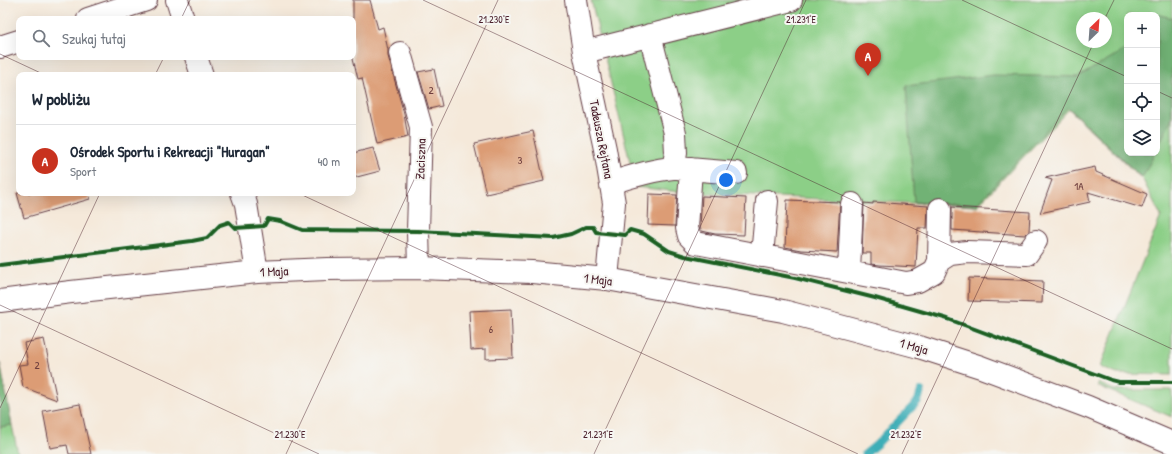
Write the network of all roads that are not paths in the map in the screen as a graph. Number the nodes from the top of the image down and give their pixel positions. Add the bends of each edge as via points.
1 (146, 0) edge
2 (177, 0) edge
3 (576, 0) edge
4 (790, 0) edge
5 (97, 16) edge
6 (183, 16) edge
7 (650, 35) junction
8 (16, 42) edge
9 (0, 47) edge
10 (584, 52) junction
11 (400, 53) dead end
12 (197, 60) edge
13 (201, 72) edge
14 (682, 169) junction
15 (736, 173) dead end
16 (611, 183) junction
17 (243, 196) edge
18 (767, 201) dead end
19 (852, 204) dead end
20 (940, 209) dead end
21 (1036, 241) dead end
22 (762, 256) junction
23 (939, 261) junction
24 (419, 268) junction
25 (258, 272) junction
26 (849, 272) junction
27 (607, 279) junction
28 (0, 301) edge
29 (1172, 443) edge

1 - 5 main road
2 - 6 main road
3 - 10 main road, Tadeusza Rejtana
4 - 7 main road
7 - 10 main road
7 - 14 main road via 674,133 676,153
8 - 9 main road
10 - 16 main road, Tadeusza Rejtana
11 - 24 main road, Zaciszna via 422,127
12 - 13 main road
14 - 15 main road
14 - 16 main road via 657,169
14 - 22 main road via 686,228 689,236 696,243
16 - 27 main road, Tadeusza Rejtana via 614,203
17 - 25 main road
18 - 22 main road
19 - 26 main road
20 - 23 main road
21 - 23 main road via 1027,254 967,252 950,254
22 - 26 main road
23 - 26 main road via 934,272 918,281 906,283
24 - 25 main road, 1 Maja
24 - 27 main road, 1 Maja via 532,272
25 - 28 main road, 1 Maja
27 - 29 main road, 1 Maja via 783,310 919,347 982,367 1088,407

